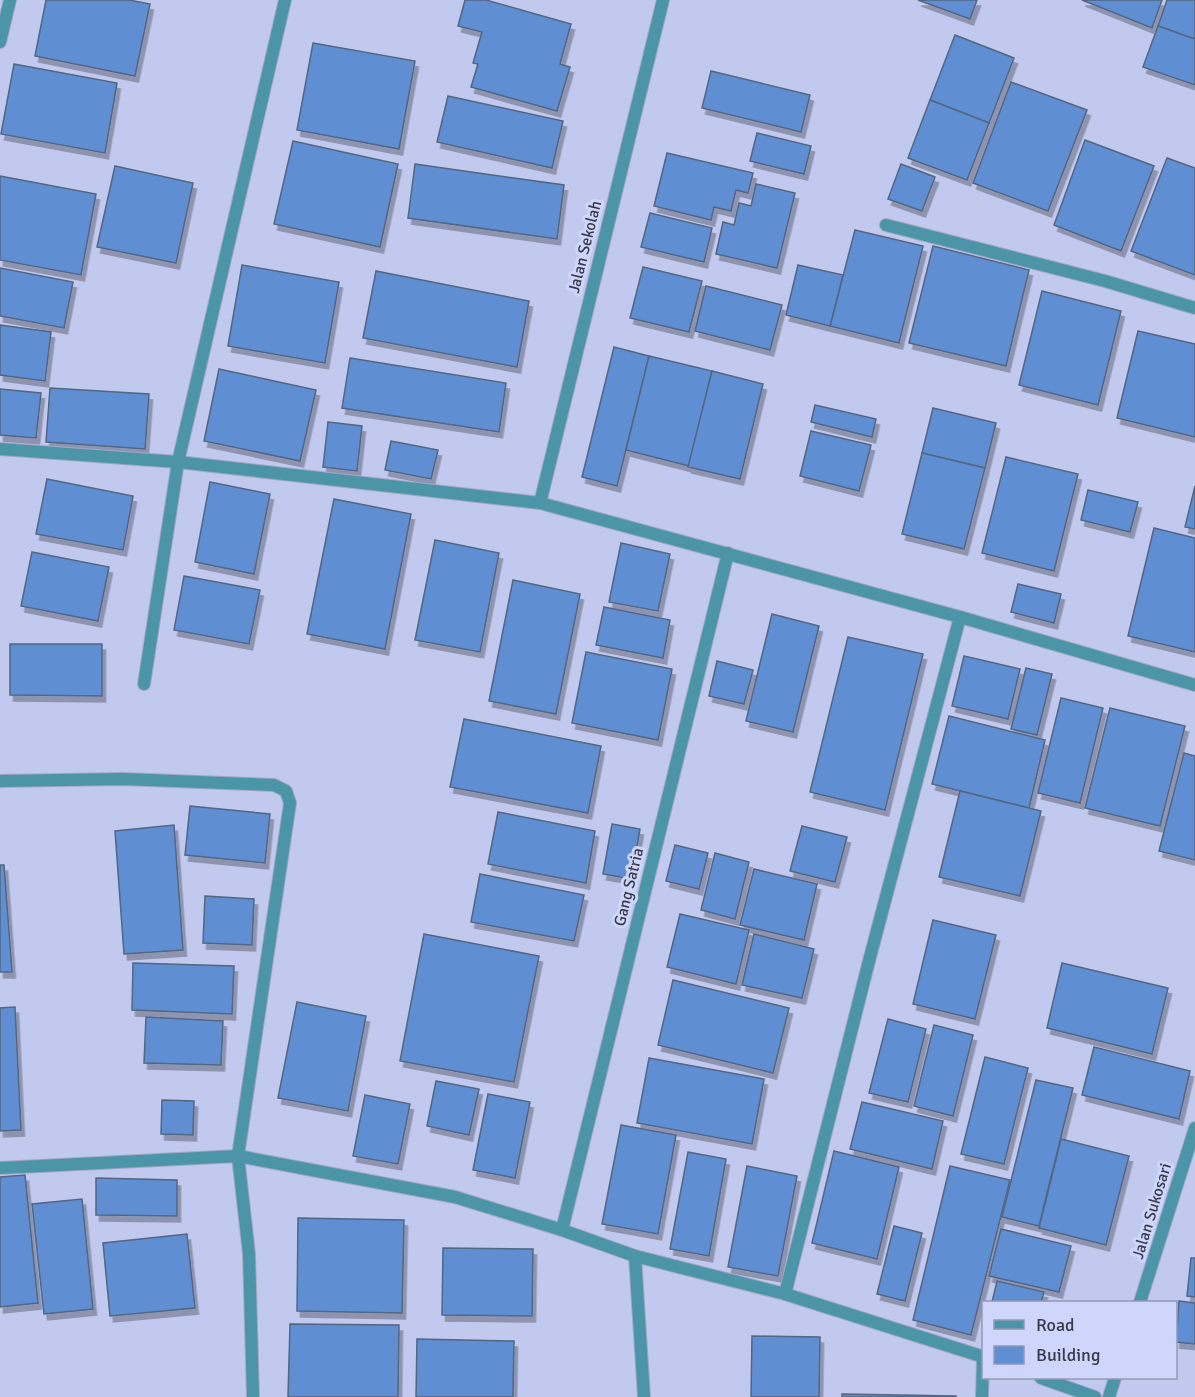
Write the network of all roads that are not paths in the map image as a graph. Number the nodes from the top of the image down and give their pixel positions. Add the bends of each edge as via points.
1 (10, 0) edge
2 (285, 0) edge
3 (663, 0) edge
4 (0, 42) edge
5 (886, 225) dead end
6 (1195, 308) edge
7 (0, 449) edge
8 (178, 462) junction
9 (540, 503) junction
10 (728, 553) junction
11 (960, 617) junction
12 (144, 684) dead end
13 (1195, 685) edge
14 (0, 781) edge
15 (1195, 1128) edge
16 (238, 1156) junction
17 (0, 1168) edge
18 (562, 1230) junction
19 (635, 1256) junction
20 (785, 1294) junction
21 (1140, 1301) edge
22 (982, 1357) edge
23 (982, 1379) edge
24 (1046, 1379) edge
25 (1114, 1379) edge
26 (253, 1397) edge
27 (644, 1397) edge
28 (982, 1397) edge
29 (1095, 1397) edge
30 (1109, 1397) edge

1 - 4 street
2 - 8 street
3 - 9 street, Jalan Sekolah
5 - 6 street
7 - 8 street
8 - 9 street
8 - 12 street
9 - 10 street
10 - 11 street
10 - 18 street, Gang Satria
11 - 13 street
11 - 20 street
14 - 16 street via 123,778 274,785 286,791 290,803 287,826
15 - 21 street, Jalan Sukosari
16 - 17 street
16 - 18 street via 455,1197
16 - 26 street via 249,1254
18 - 19 street
19 - 20 street
19 - 27 street
20 - 22 street
23 - 28 street
24 - 29 street
25 - 30 street

